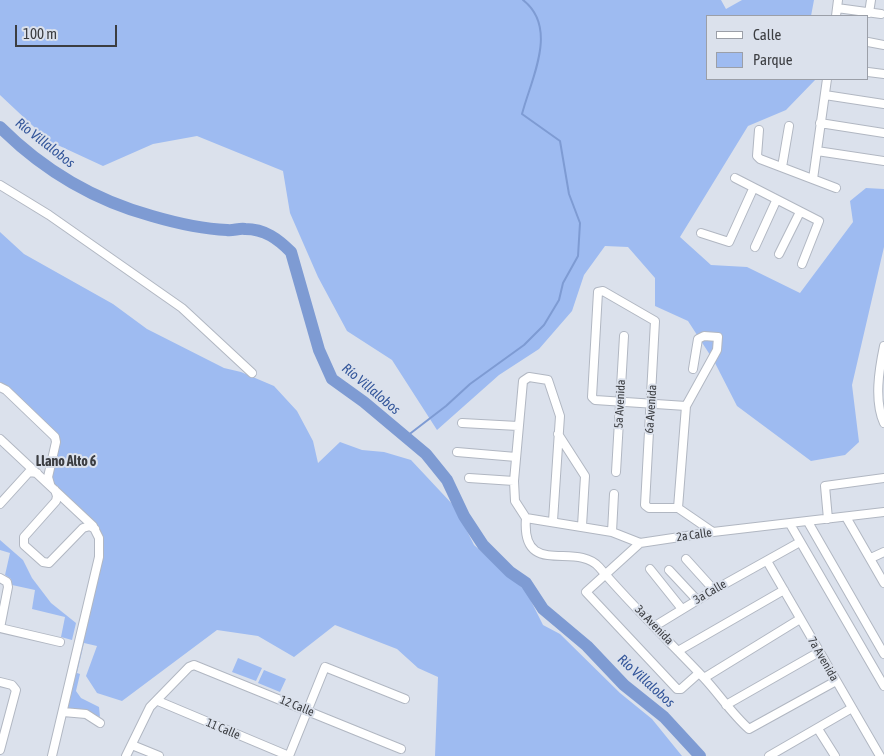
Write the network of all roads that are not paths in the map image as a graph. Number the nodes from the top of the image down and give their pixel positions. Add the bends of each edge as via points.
1 (871, 0) edge
2 (837, 8) edge
3 (869, 13) junction
4 (881, 14) dead end
5 (869, 42) edge
6 (884, 45) edge
7 (869, 72) edge
8 (884, 74) edge
9 (827, 80) edge
10 (825, 95) junction
11 (884, 104) edge
12 (820, 123) junction
13 (789, 126) dead end
14 (759, 130) dead end
15 (884, 133) edge
16 (817, 151) junction
17 (884, 161) edge
18 (782, 167) junction
19 (735, 178) dead end
20 (813, 179) junction
21 (0, 185) edge
22 (836, 188) dead end
23 (753, 189) junction
24 (776, 201) junction
25 (800, 212) junction
26 (701, 233) dead end
27 (755, 246) dead end
28 (779, 254) dead end
29 (802, 264) dead end
30 (624, 336) dead end
31 (884, 346) edge
32 (882, 364) edge
33 (693, 369) dead end
34 (252, 373) dead end
35 (0, 387) edge
36 (621, 402) junction
37 (652, 404) junction
38 (686, 406) junction
39 (462, 423) dead end
40 (884, 423) edge
41 (518, 426) junction
42 (558, 434) junction
43 (0, 439) edge
44 (457, 452) dead end
45 (516, 457) junction
46 (616, 472) dead end
47 (37, 473) junction
48 (469, 478) dead end
49 (884, 478) edge
50 (514, 481) junction
51 (53, 488) junction
52 (614, 494) dead end
53 (2, 499) edge
54 (678, 508) junction
55 (884, 512) edge
56 (846, 517) junction
57 (526, 518) junction
58 (828, 519) junction
59 (553, 521) junction
60 (808, 522) junction
61 (790, 524) junction
62 (582, 526) junction
63 (95, 529) junction
64 (612, 532) junction
65 (713, 532) junction
66 (800, 542) junction
67 (640, 543) junction
68 (884, 552) edge
69 (870, 558) junction
70 (686, 559) dead end
71 (767, 561) junction
72 (650, 569) dead end
73 (669, 570) dead end
74 (604, 574) junction
75 (0, 578) edge
76 (884, 582) edge
77 (714, 590) junction
78 (784, 590) junction
79 (698, 600) junction
80 (682, 609) junction
81 (800, 619) junction
82 (655, 626) junction
83 (0, 628) edge
84 (60, 642) dead end
85 (678, 651) junction
86 (819, 652) junction
87 (884, 654) edge
88 (702, 676) junction
89 (836, 681) junction
90 (0, 682) edge
91 (884, 686) edge
92 (405, 699) dead end
93 (158, 701) junction
94 (726, 705) junction
95 (852, 708) junction
96 (308, 711) junction
97 (63, 712) junction
98 (100, 723) dead end
99 (818, 729) junction
100 (1, 744) edge
101 (132, 745) junction
102 (401, 749) dead end
103 (52, 756) edge
104 (126, 756) edge
105 (159, 756) edge
106 (289, 756) edge
107 (769, 756) edge
108 (835, 756) edge
109 (880, 756) edge

1 - 3 street
2 - 3 street
3 - 4 street
5 - 6 street
7 - 8 street
9 - 10 street
10 - 11 street
10 - 12 street
12 - 15 street
12 - 16 street
13 - 18 street
14 - 18 street via 757,156
16 - 17 street
16 - 20 street
18 - 20 street
19 - 23 street
20 - 22 street
21 - 34 street via 49,215 182,308
23 - 24 street
23 - 26 street via 729,242
24 - 25 street
24 - 27 street
25 - 28 street
25 - 29 street via 820,223
30 - 36 street, 5a Avenida
31 - 32 street
32 - 40 street via 879,411
33 - 38 street via 698,339 701,336 718,337 717,350
35 - 51 street via 55,436 48,477
36 - 37 street
36 - 37 street, 6a Avenida via 595,400 591,395 597,294 603,291 652,317 655,323
36 - 46 street, 5a Avenida
37 - 38 street
37 - 54 street, 6a Avenida via 644,502 649,508
38 - 54 street
39 - 41 street
41 - 42 street via 523,381 529,377 546,379 559,410
41 - 45 street
42 - 59 street
42 - 62 street via 585,476
43 - 47 street
44 - 45 street
45 - 50 street
47 - 51 street
47 - 53 street via 29,472
48 - 50 street
49 - 58 street via 825,486
50 - 57 street via 515,501
51 - 63 street
51 - 63 street via 56,501 24,536 24,545 43,562 49,563 84,528 90,526
52 - 64 street
54 - 65 street
55 - 56 street, 2a Calle
56 - 58 street, 2a Calle
56 - 69 street
57 - 59 street
57 - 74 street, 3a Avenida via 527,539 540,554 589,561
58 - 60 street, 2a Calle
59 - 62 street
60 - 61 street, 2a Calle
60 - 87 street
61 - 65 street, 2a Calle
61 - 66 street
62 - 64 street
63 - 97 street via 99,538 99,557
64 - 67 street
65 - 67 street, 2a Calle
66 - 71 street, 3a Calle
66 - 91 street
67 - 74 street
68 - 69 street
69 - 76 street
70 - 77 street
71 - 77 street, 3a Calle
71 - 78 street, 7a Avenida
72 - 80 street
73 - 79 street
74 - 82 street, 3a Avenida
74 - 88 street via 587,590 587,594 677,689
75 - 83 street via 6,580 8,587
77 - 79 street, 3a Calle
78 - 81 street, 7a Avenida
78 - 85 street
79 - 80 street, 3a Calle
80 - 82 street, 3a Calle
81 - 86 street, 7a Avenida
81 - 88 street
82 - 85 street, 3a Avenida
83 - 84 street
85 - 88 street, 3a Avenida
86 - 89 street, 7a Avenida
86 - 94 street
88 - 94 street, 3a Avenida
89 - 94 street, 3a Avenida via 750,728
89 - 95 street, 7a Avenida
90 - 100 street via 12,685 16,690
92 - 96 street via 326,668
93 - 96 street, 12 Calle via 193,665
93 - 101 street via 149,709
93 - 106 street, 11 Calle
95 - 99 street
95 - 109 street, 7a Avenida
96 - 102 street, 12 Calle
96 - 106 street
97 - 98 street via 86,714
97 - 103 street
99 - 107 street
99 - 108 street
101 - 104 street
101 - 105 street

